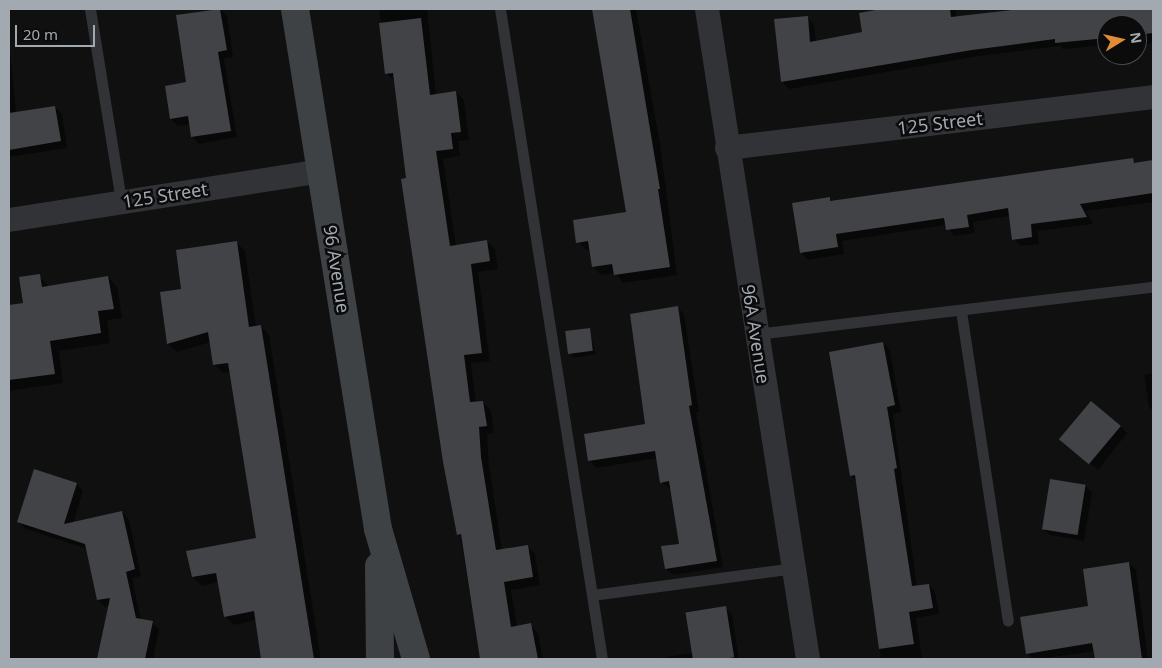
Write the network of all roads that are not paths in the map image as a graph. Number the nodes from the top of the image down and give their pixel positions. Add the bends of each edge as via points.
1 (90, 9) edge
2 (295, 9) edge
3 (500, 9) edge
4 (707, 9) edge
5 (1153, 98) edge
6 (728, 148) junction
7 (321, 171) junction
8 (121, 201) junction
9 (9, 220) edge
10 (1153, 287) edge
11 (961, 311) junction
12 (756, 334) junction
13 (378, 530) junction
14 (794, 568) junction
15 (592, 595) junction
16 (1008, 620) dead end
17 (380, 659) edge
18 (416, 659) edge
19 (602, 659) edge
20 (808, 659) edge

1 - 8 lane
2 - 7 main road, 96 Avenue
3 - 15 lane
4 - 6 street, 96A Avenue
5 - 6 street, 125 Street
6 - 12 street, 96A Avenue
7 - 8 street, 125 Street
7 - 13 main road, 96 Avenue
8 - 9 street, 125 Street
10 - 11 lane
11 - 12 lane
11 - 16 lane
12 - 14 street, 96A Avenue
13 - 17 main road, 96 Avenue
13 - 18 main road, 96 Avenue
14 - 15 lane
14 - 20 street, 96A Avenue
15 - 19 lane

